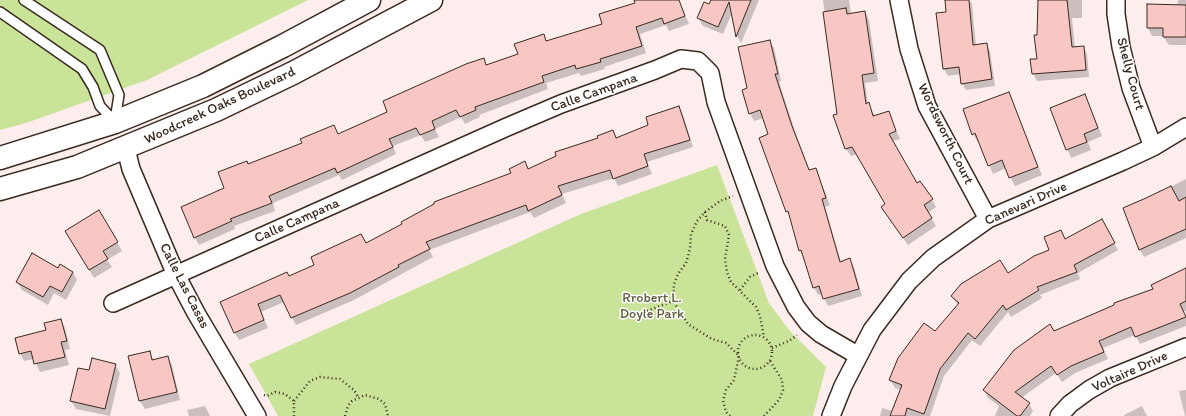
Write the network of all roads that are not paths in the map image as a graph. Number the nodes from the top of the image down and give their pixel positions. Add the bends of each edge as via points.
1 (24, 0) edge
2 (370, 0) edge
3 (431, 0) edge
4 (899, 0) edge
5 (1116, 0) edge
6 (0, 12) edge
7 (115, 122) junction
8 (1186, 127) edge
9 (1153, 147) junction
10 (126, 149) junction
11 (0, 158) edge
12 (0, 189) edge
13 (988, 219) junction
14 (176, 275) junction
15 (113, 303) dead end
16 (1186, 347) edge
17 (857, 355) junction
18 (257, 416) edge
19 (831, 416) edge
20 (1060, 416) edge

1 - 7 lane via 100,50 119,95
2 - 7 main road, Woodcreek Oaks Boulevard via 204,86
3 - 10 main road, Woodcreek Oaks Boulevard via 293,73
4 - 13 street, Wordsworth Court via 909,49 928,106
5 - 9 street, Shelly Court via 1116,14 1131,88
6 - 7 lane via 82,69 93,87 100,106
7 - 10 main road
7 - 11 main road, Woodcreek Oaks Boulevard
8 - 9 street, Canevari Drive
9 - 13 street, Canevari Drive
10 - 12 main road, Woodcreek Oaks Boulevard via 76,167
10 - 14 street, Calle Las Casas via 137,184
13 - 17 street, Canevari Drive via 933,258 909,281 876,324
14 - 15 street, Calle Campana
14 - 17 street, Calle Campana via 561,104 681,59 698,62 710,73 716,102 775,266 796,308 808,323 834,343
14 - 18 street, Calle Las Casas
16 - 20 street, Voltaire Drive via 1110,378 1070,404
17 - 19 street, Canevari Drive

